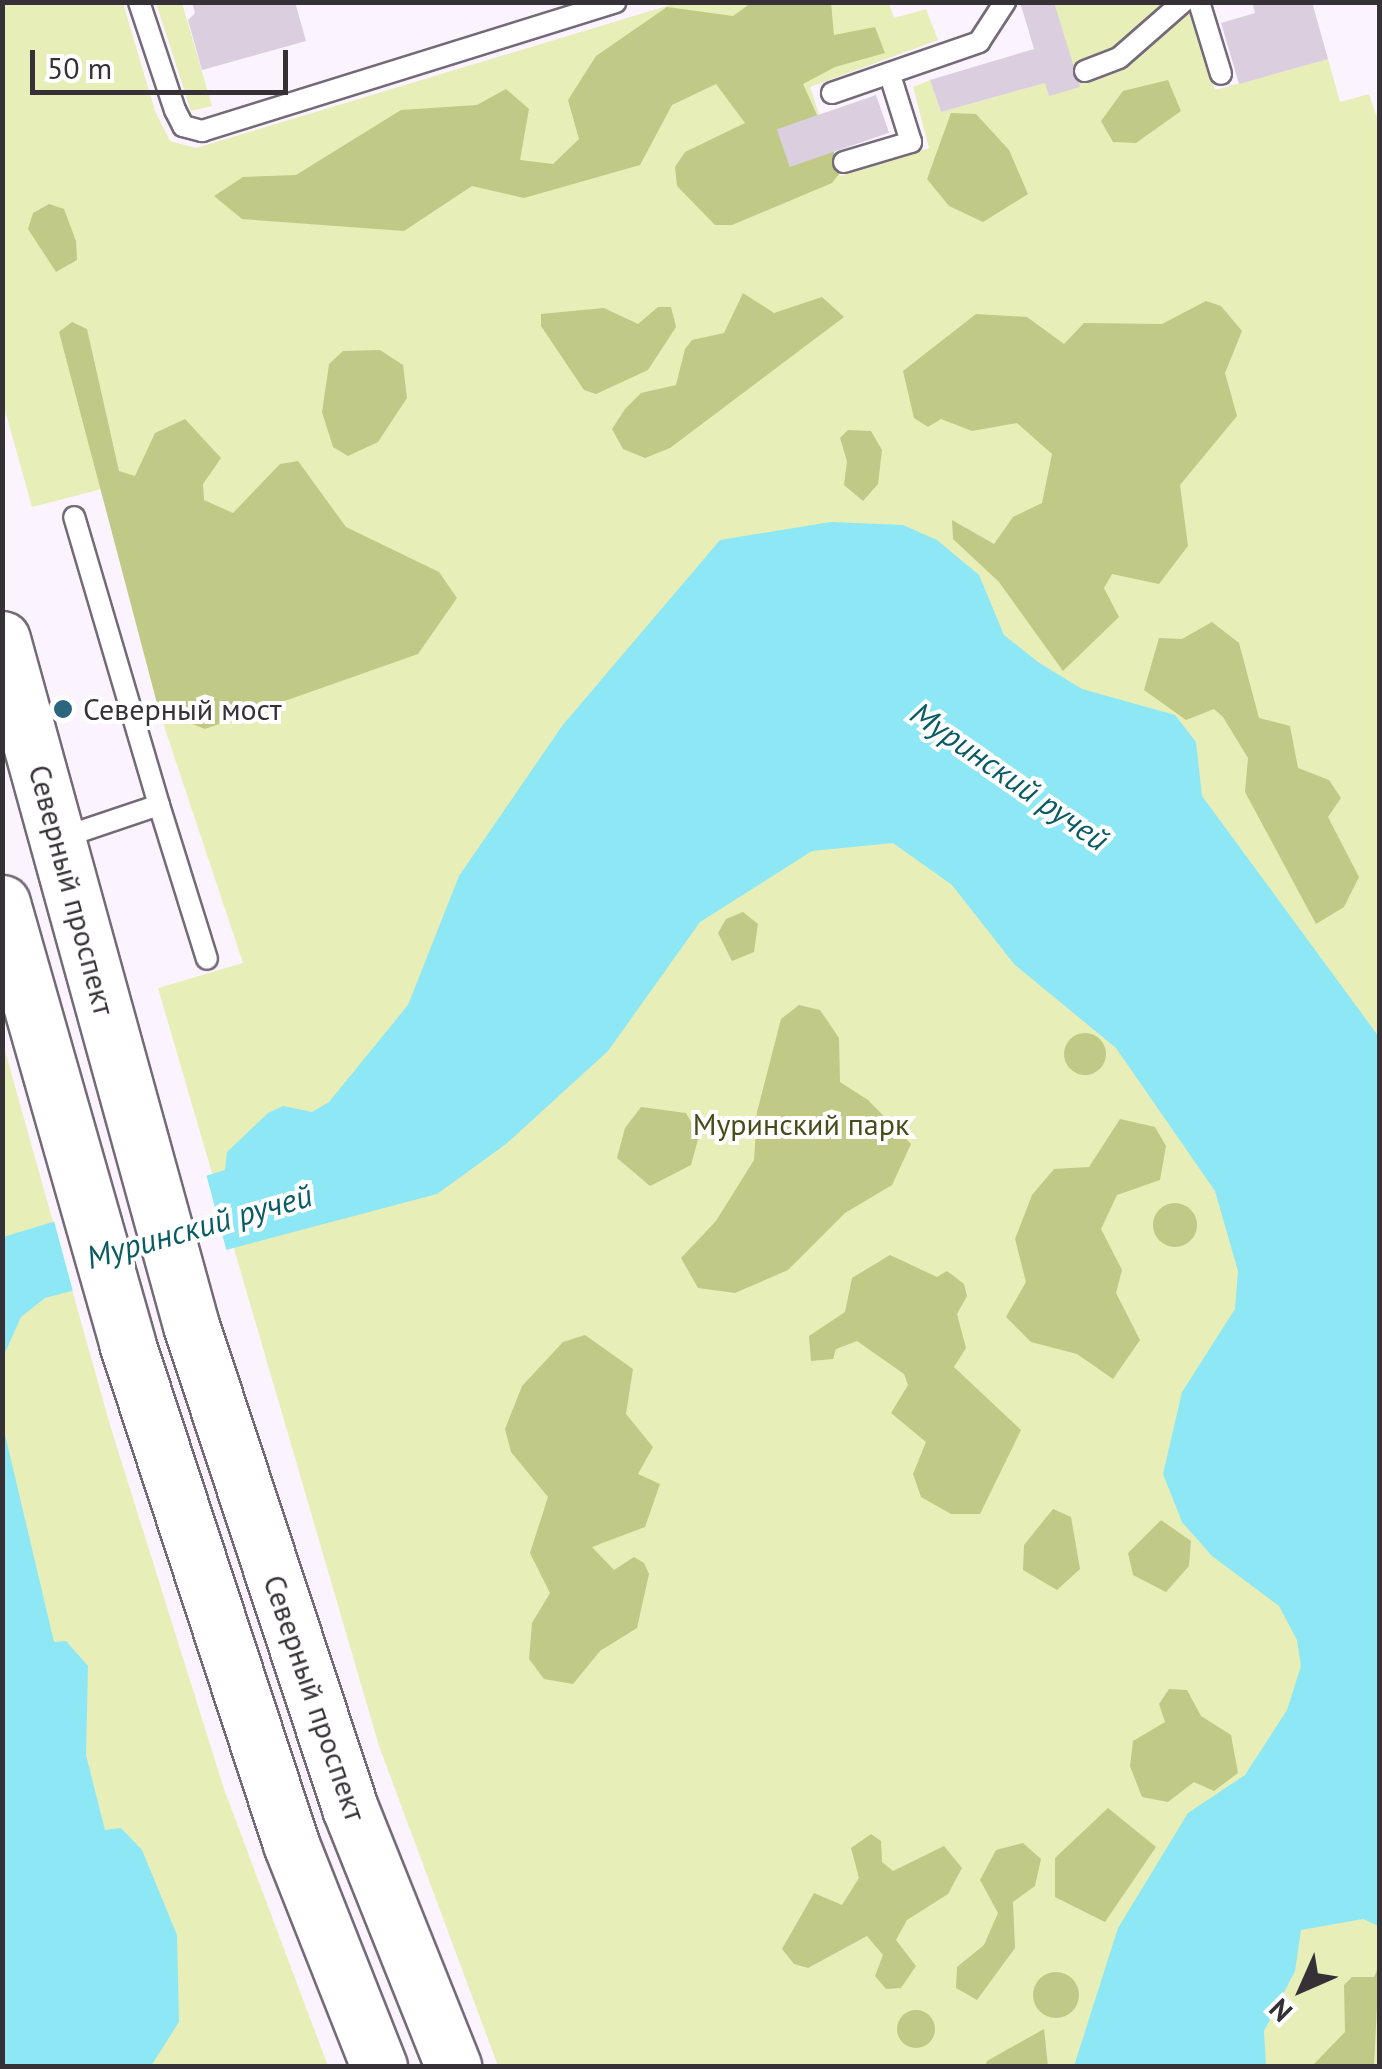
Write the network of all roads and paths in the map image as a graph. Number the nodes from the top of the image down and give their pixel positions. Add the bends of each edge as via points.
1 (139, 2) edge
2 (615, 2) edge
3 (1004, 2) edge
4 (1182, 2) edge
5 (1199, 2) edge
6 (1085, 72) dead end
7 (1221, 74) dead end
8 (890, 75) junction
9 (832, 94) dead end
10 (844, 162) dead end
11 (74, 517) dead end
12 (2, 639) edge
13 (159, 804) junction
14 (60, 839) junction
15 (2, 903) edge
16 (208, 958) dead end
17 (104, 1134) junction
18 (379, 2066) edge
19 (453, 2066) edge

1 - 2 lane via 174,110 183,126 202,131
3 - 8 lane via 979,42
4 - 6 lane via 1120,58
5 - 7 lane
8 - 9 lane
8 - 10 lane via 911,142
11 - 13 lane
12 - 14 main road, Северный проспект
13 - 14 lane
13 - 16 lane
14 - 17 main road, Северный проспект
15 - 17 main road
17 - 18 main road via 127,1342 291,1844
17 - 19 main road, Северный проспект via 191,1325 350,1808

